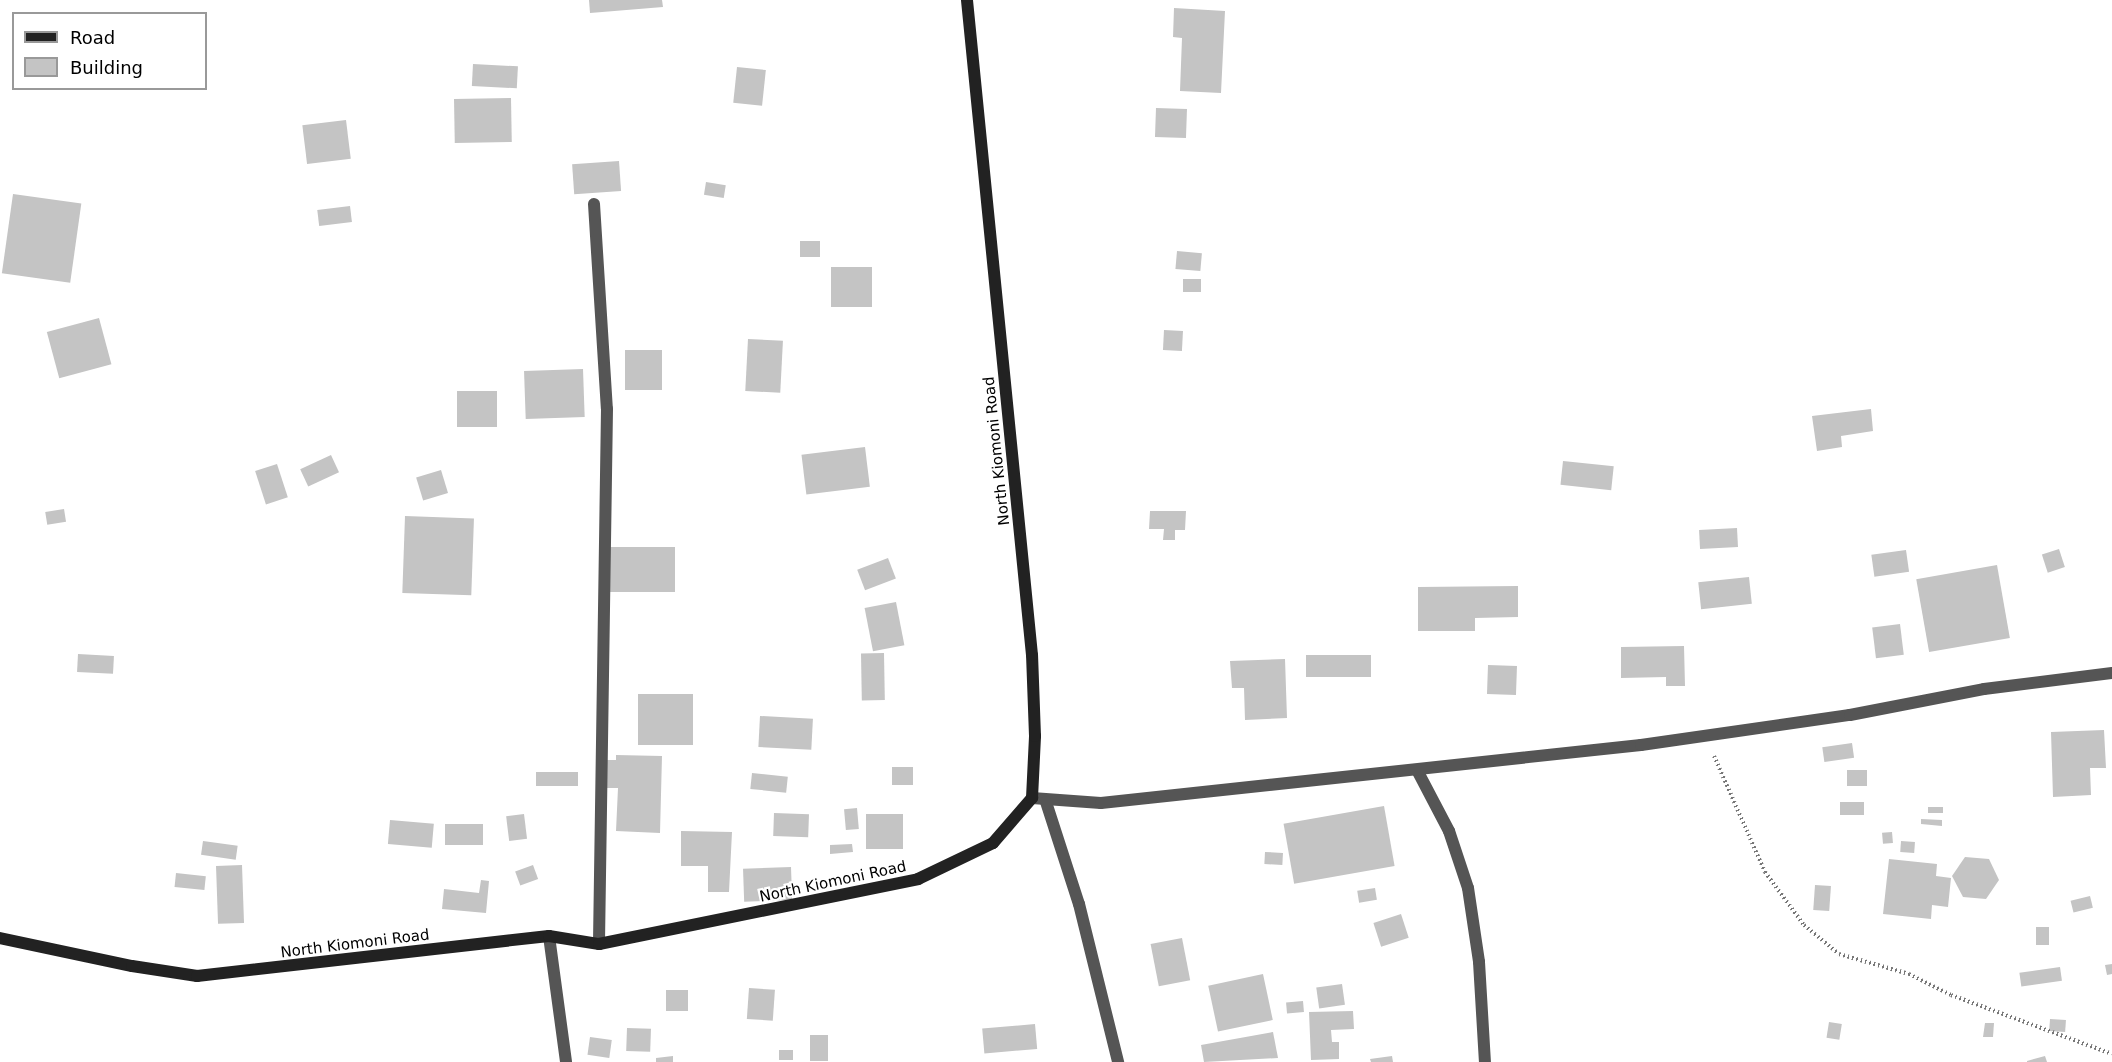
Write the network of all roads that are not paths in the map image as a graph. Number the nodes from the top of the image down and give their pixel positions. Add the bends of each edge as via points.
1 (967, 0) edge
2 (594, 204) dead end
3 (2112, 674) edge
4 (1417, 770) junction
5 (1032, 798) junction
6 (1046, 802) junction
7 (549, 936) junction
8 (0, 938) edge
9 (599, 944) junction
10 (566, 1062) edge
11 (1118, 1062) edge
12 (1485, 1062) edge

1 - 5 main road, North Kiomoni Road via 1032,655
2 - 9 street via 607,409
3 - 4 street via 1984,689 1850,715 1706,736
4 - 6 street via 1242,785 1101,803
4 - 12 street via 1449,831 1468,888 1479,962
5 - 6 street
5 - 9 main road, North Kiomoni Road via 993,843 918,879
6 - 11 street via 1079,904
7 - 8 main road, North Kiomoni Road via 197,976
7 - 9 main road, North Kiomoni Road
7 - 10 street

